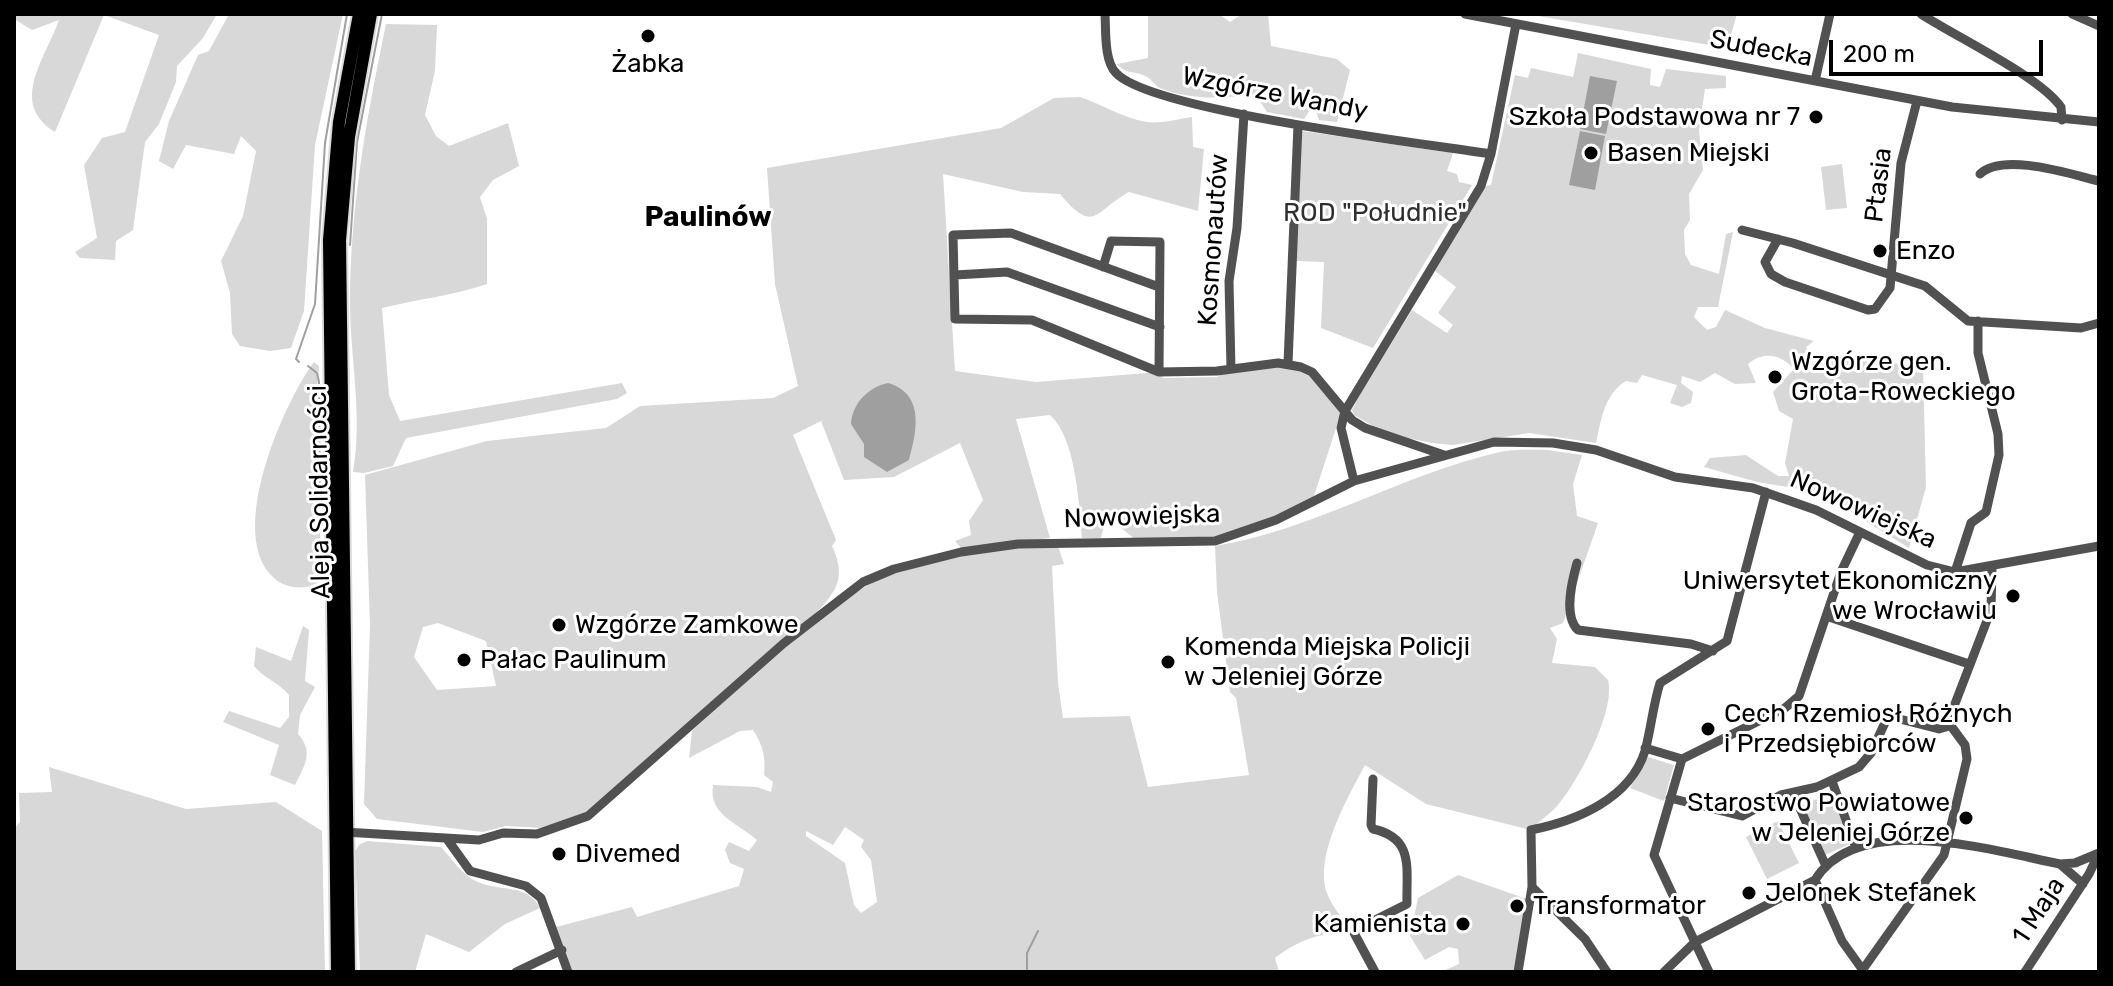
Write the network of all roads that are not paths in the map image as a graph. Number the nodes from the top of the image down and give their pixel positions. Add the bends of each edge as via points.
1 (359, 14) edge
2 (371, 14) edge
3 (1105, 14) edge
4 (1465, 14) edge
5 (1830, 14) edge
6 (1921, 14) edge
7 (2072, 14) edge
8 (1516, 24) junction
9 (2099, 26) edge
10 (1815, 81) junction
11 (1917, 101) junction
12 (1244, 114) junction
13 (2062, 120) junction
14 (2099, 122) edge
15 (1298, 125) junction
16 (1491, 154) junction
17 (1980, 174) dead end
18 (2099, 181) edge
19 (1742, 230) dead end
20 (1778, 239) junction
21 (1103, 267) junction
22 (955, 275) junction
23 (1892, 276) junction
24 (1159, 287) junction
25 (1978, 321) junction
26 (2099, 323) edge
27 (1160, 327) junction
28 (1288, 363) junction
29 (1231, 369) junction
30 (1159, 372) junction
31 (1345, 411) junction
32 (1444, 455) junction
33 (1354, 481) junction
34 (1766, 492) junction
35 (1860, 532) junction
36 (2099, 546) edge
37 (1577, 563) dead end
38 (1992, 568) junction
39 (1955, 572) junction
40 (1826, 616) junction
41 (1713, 651) junction
42 (1969, 664) junction
43 (1949, 726) junction
44 (1645, 748) junction
45 (1682, 759) junction
46 (1373, 779) dead end
47 (1832, 781) junction
48 (1793, 793) junction
49 (1670, 798) junction
50 (340, 832) junction
51 (447, 839) junction
52 (1946, 844) junction
53 (1856, 848) junction
54 (2099, 853) edge
55 (2075, 863) junction
56 (1825, 864) junction
57 (2060, 864) junction
58 (2099, 868) edge
59 (2089, 874) junction
60 (1815, 880) junction
61 (2083, 884) junction
62 (1532, 887) junction
63 (1695, 942) junction
64 (562, 950) junction
65 (1862, 971) edge
66 (337, 972) edge
67 (349, 972) edge
68 (516, 972) edge
69 (568, 972) edge
70 (1375, 972) edge
71 (1518, 972) edge
72 (1607, 972) edge
73 (1664, 972) edge
74 (1709, 972) edge
75 (2025, 972) edge

1 - 50 main road, Aleja Solidarności via 339,122 329,240
2 - 50 main road, Aleja Solidarności via 349,137 340,252
3 - 12 street, Wzgórze Wandy via 1108,57 1124,79
4 - 8 street, Sudecka
5 - 10 street
6 - 13 street via 2053,98
7 - 9 street
8 - 10 street, Sudecka
8 - 16 street
10 - 11 street, Sudecka
11 - 13 street, Sudecka
11 - 23 street, Ptasia via 1901,163
12 - 15 street, Wzgórze Wandy
12 - 29 street, Kosmonautów via 1229,281
13 - 14 street, Sudecka
15 - 16 street, Wzgórze Wandy
15 - 28 street
16 - 31 street via 1468,211
17 - 18 street via 2007,164
19 - 20 street
20 - 23 street
20 - 23 street via 1765,262 1771,274 1868,310 1887,295
21 - 22 street via 995,232 953,235
21 - 24 street
21 - 24 street via 1111,241 1160,242
22 - 27 street via 1007,272
22 - 30 street via 955,319 1032,320
23 - 25 street via 1925,286 1963,319
24 - 27 street
25 - 26 street via 2081,328
25 - 39 street via 1978,353 1999,455 1986,512 1971,523
27 - 30 street
28 - 29 street
28 - 31 street via 1312,372
29 - 30 street
31 - 32 street via 1378,434
31 - 33 street via 1341,428
32 - 33 street, Nowowiejska
32 - 34 street, Nowowiejska via 1510,440 1553,443 1596,450 1675,477
33 - 51 street, Nowowiejska via 1276,520 1215,541 1018,544 961,552 873,577 784,643 588,816 537,834
34 - 35 street, Nowowiejska
34 - 41 street via 1729,636
35 - 39 street, Nowowiejska via 1927,565
35 - 40 street
36 - 38 street, Nowowiejska
37 - 41 street via 1570,609 1578,630
38 - 39 street, Nowowiejska
38 - 42 street via 1991,610
40 - 42 street
40 - 45 street via 1809,676 1796,700
41 - 44 street via 1660,683
42 - 43 street
43 - 47 street via 1939,729 1886,717 1868,758
43 - 52 street via 1965,745 1967,759
44 - 45 street
44 - 62 street via 1620,791 1570,819 1531,830
45 - 49 street
46 - 70 street via 1371,825 1393,834 1402,845 1407,904 1353,931
47 - 48 street
47 - 53 street
48 - 49 street via 1736,817
48 - 56 street
49 - 63 street via 1654,855
50 - 51 street, Nowowiejska
50 - 66 main road, Aleja Solidarności
50 - 67 main road, Aleja Solidarności
51 - 64 street via 470,871 526,886 541,898
52 - 53 street via 1900,838
52 - 57 street
52 - 65 street via 1944,855
53 - 56 street
54 - 55 street
54 - 59 street, 1 Maja
55 - 57 street
55 - 59 street
56 - 60 street
57 - 61 street
58 - 59 street, 1 Maja
59 - 61 street, 1 Maja
60 - 63 street
60 - 65 street via 1842,941
61 - 75 street, 1 Maja
62 - 71 street
62 - 72 street via 1585,939
63 - 73 street
63 - 74 street
64 - 68 street
64 - 69 street

